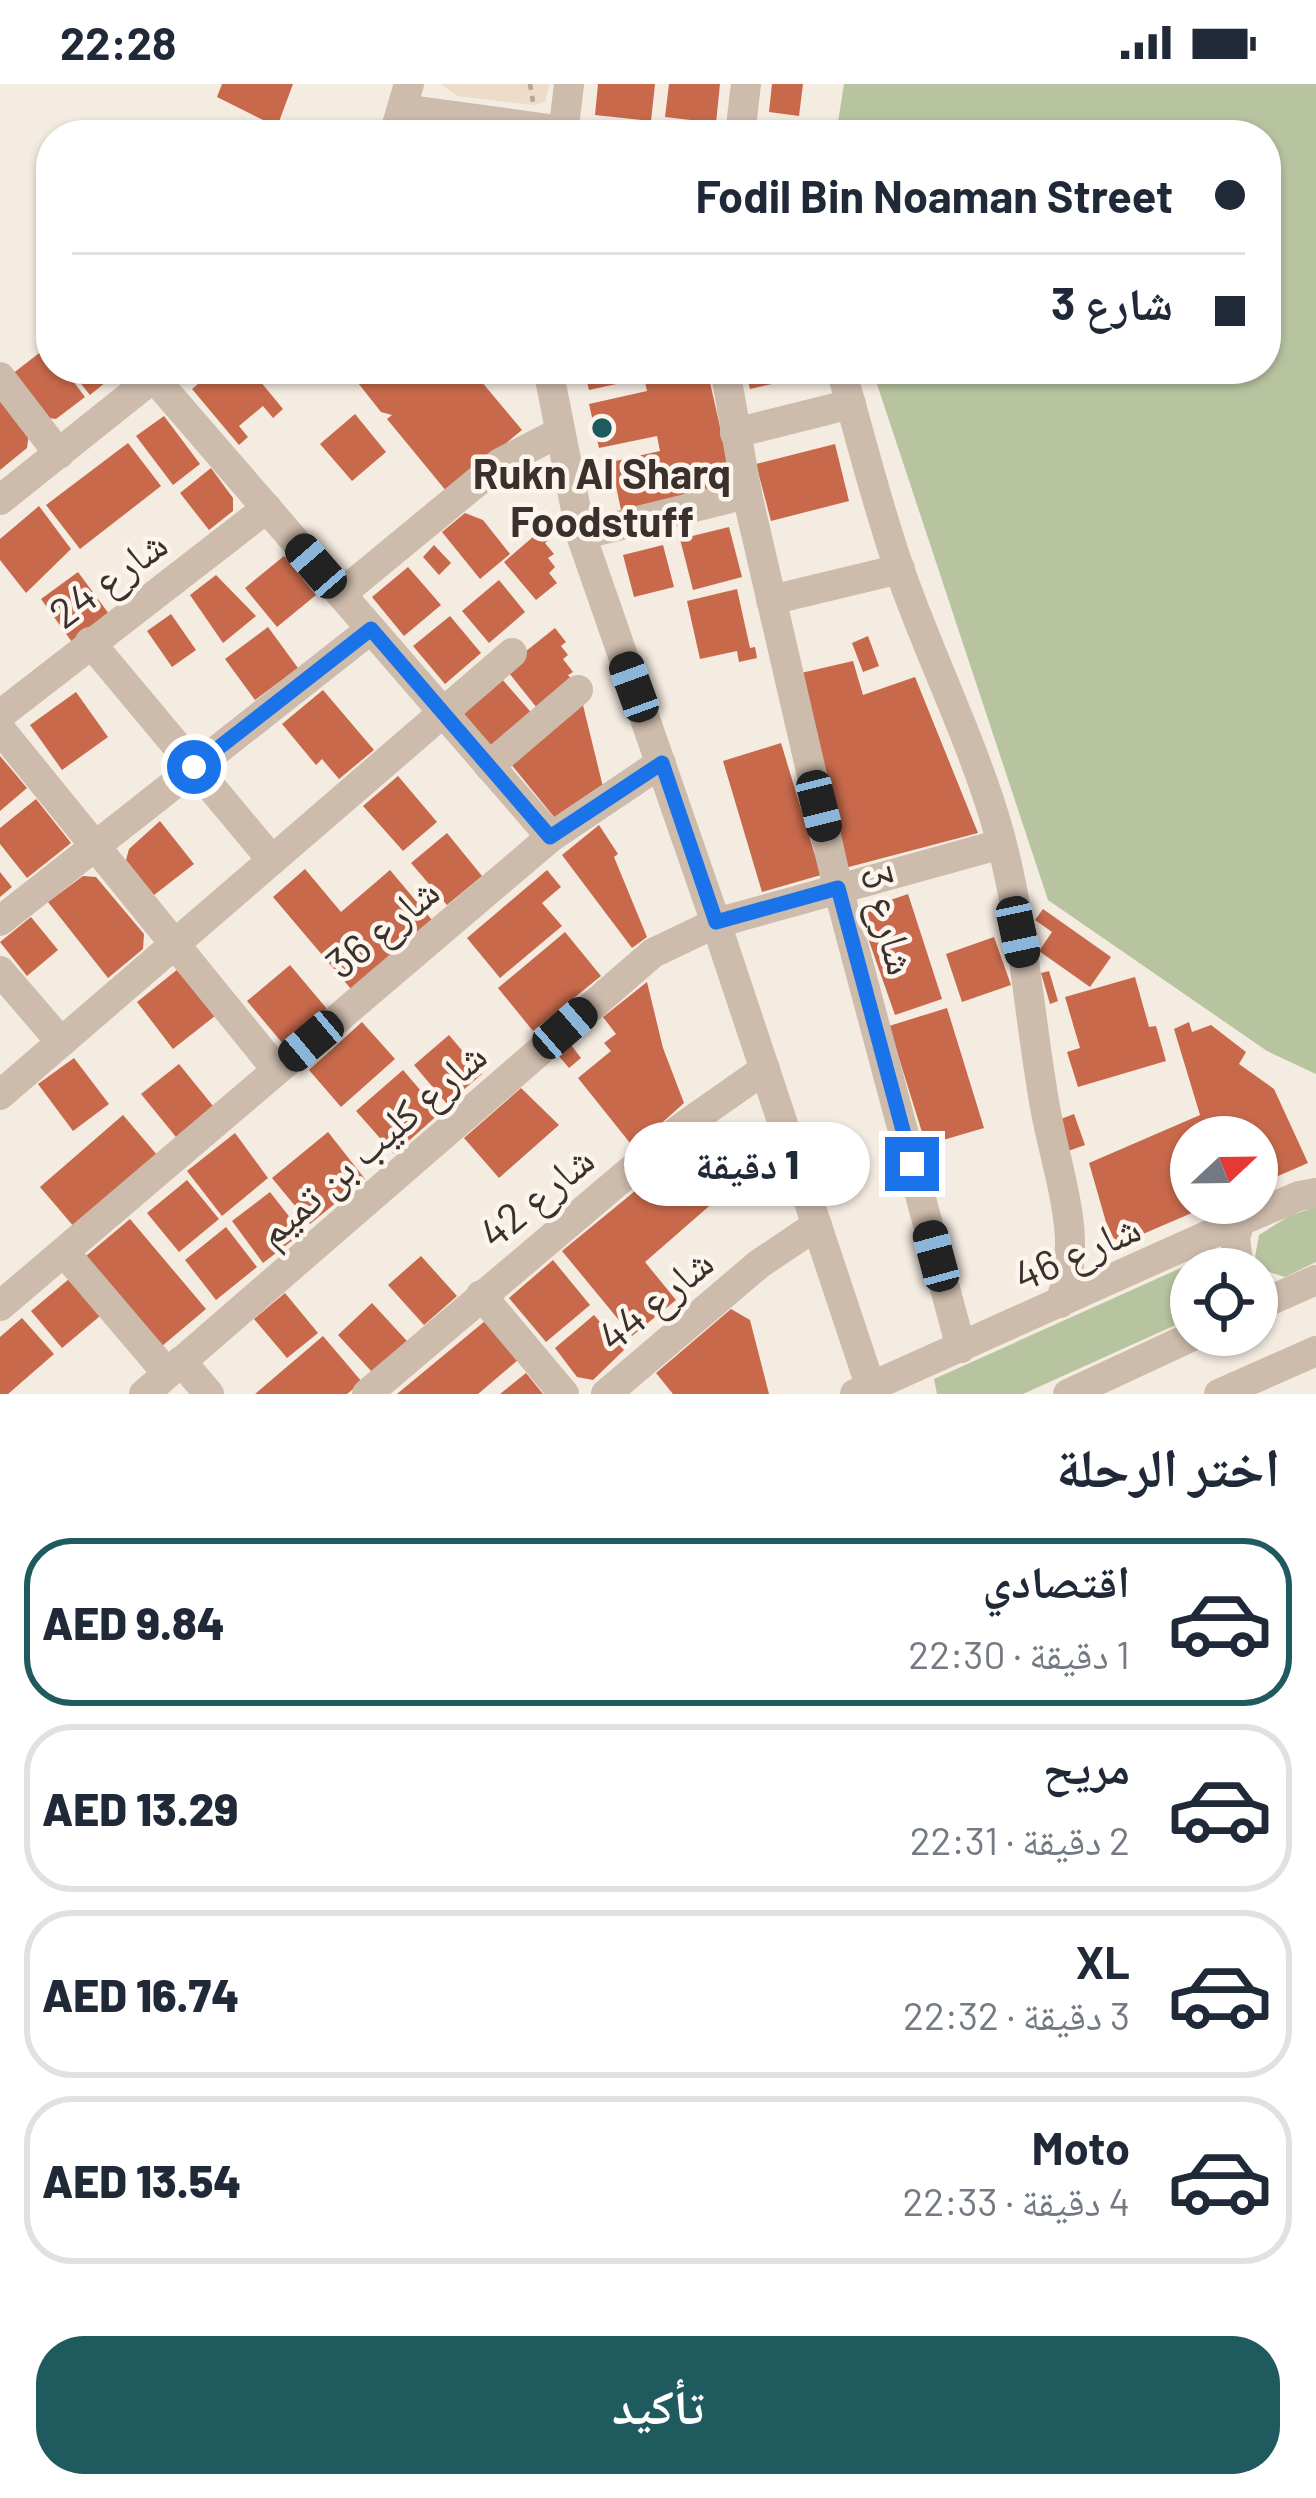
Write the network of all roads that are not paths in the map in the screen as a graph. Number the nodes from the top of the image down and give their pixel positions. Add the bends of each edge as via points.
1 (569, 84) edge
2 (746, 84) edge
3 (402, 117) edge
4 (432, 120) edge
5 (565, 120) edge
6 (743, 120) edge
7 (0, 377) edge
8 (145, 384) edge
9 (168, 384) edge
10 (550, 384) edge
11 (727, 384) edge
12 (845, 384) edge
13 (851, 404) junction
14 (558, 433) junction
15 (735, 433) junction
16 (59, 454) junction
17 (747, 494) junction
18 (0, 500) edge
19 (267, 508) junction
20 (580, 535) junction
21 (900, 569) junction
22 (341, 594) junction
23 (771, 600) junction
24 (371, 629) junction
25 (90, 642) junction
26 (512, 653) dead end
27 (578, 690) dead end
28 (442, 712) junction
29 (0, 715) edge
30 (0, 729) edge
31 (662, 763) junction
32 (489, 766) junction
33 (194, 767) junction
34 (550, 837) junction
35 (94, 844) junction
36 (1001, 844) junction
37 (272, 860) junction
38 (838, 888) junction
39 (0, 921) edge
40 (716, 922) junction
41 (175, 944) junction
42 (0, 971) edge
43 (61, 1042) junction
44 (765, 1069) junction
45 (277, 1070) junction
46 (0, 1095) edge
47 (1316, 1193) edge
48 (1278, 1205) edge
49 (1234, 1224) edge
50 (817, 1226) junction
51 (1192, 1244) junction
52 (1196, 1248) edge
53 (64, 1252) junction
54 (1316, 1280) edge
55 (1278, 1294) edge
56 (481, 1295) junction
57 (1060, 1303) junction
58 (0, 1306) edge
59 (1170, 1347) edge
60 (961, 1348) junction
61 (1316, 1351) edge
62 (164, 1376) edge
63 (866, 1392) edge
64 (209, 1394) edge
65 (367, 1394) edge
66 (564, 1394) edge
67 (606, 1394) edge
68 (1068, 1394) edge
69 (1219, 1394) edge

1 - 5 street
2 - 6 street
3 - 4 street
7 - 16 street
8 - 16 street
9 - 19 street
10 - 14 street
11 - 15 street, شارع 3
12 - 13 street
13 - 15 street
13 - 21 street
14 - 20 street
14 - 22 street via 500,463
15 - 17 street, شارع 3
16 - 18 street
17 - 20 street
17 - 23 street, شارع 3
19 - 22 street
19 - 25 street, شارع 24
20 - 31 street
21 - 23 street
21 - 36 street
22 - 24 street
23 - 38 street, شارع 3
24 - 28 street
24 - 33 street
25 - 29 street, شارع 24
25 - 33 street
26 - 28 street
27 - 32 street
28 - 32 street
28 - 37 street
30 - 35 street
31 - 34 street, شارع 36
31 - 40 street
32 - 34 street
33 - 35 street
33 - 37 street
34 - 45 street, شارع 36
35 - 39 street
35 - 41 street
36 - 38 street, شارع كليب بن تميم
36 - 57 street via 1072,1231
37 - 41 street
38 - 40 street, شارع كليب بن تميم
38 - 60 street, شارع 3
40 - 44 street
40 - 62 street, شارع كليب بن تميم via 634,968
41 - 43 street
41 - 45 street
42 - 43 street
43 - 46 street
44 - 50 street
44 - 56 street, شارع 42 via 708,1106
45 - 53 street, شارع 36
47 - 48 street, شارع 46
49 - 51 street, شارع 46
50 - 63 street
50 - 67 street, شارع 44 via 759,1264
51 - 52 street
51 - 57 street, شارع 46
53 - 58 street, شارع 36
53 - 62 street
54 - 55 street
56 - 65 street, شارع 42
56 - 66 street
57 - 60 street, شارع 46
59 - 68 street
60 - 63 street, شارع 46
61 - 69 street
62 - 64 street

